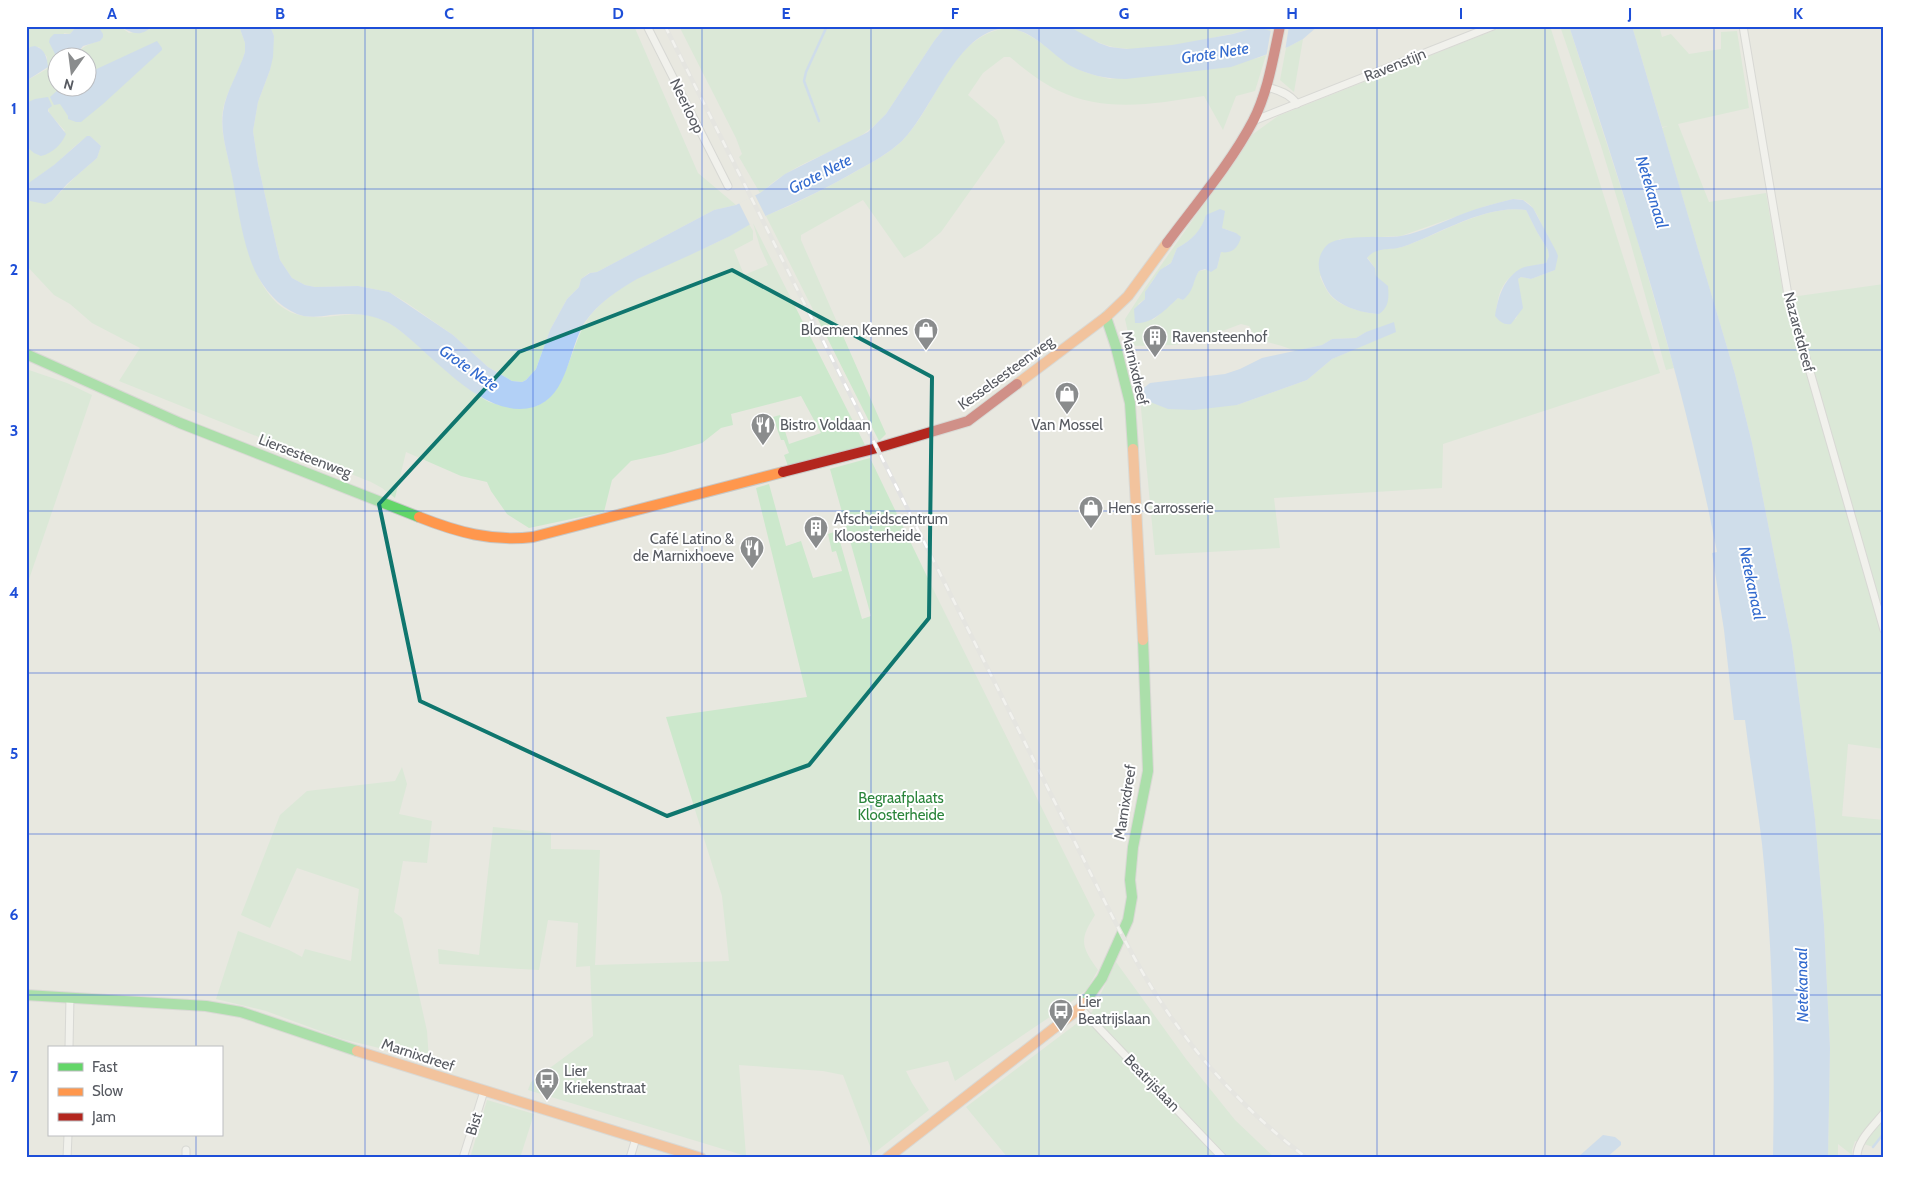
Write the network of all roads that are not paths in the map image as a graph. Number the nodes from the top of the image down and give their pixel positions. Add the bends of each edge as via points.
1 (647, 26) edge
2 (1280, 26) edge
3 (1493, 26) edge
4 (1742, 26) edge
5 (1268, 87) junction
6 (1297, 104) junction
7 (1254, 121) junction
8 (728, 186) dead end
9 (1106, 317) junction
10 (26, 354) edge
11 (583, 524) joint
12 (1884, 630) edge
13 (26, 996) edge
14 (70, 997) junction
15 (1080, 1008) junction
16 (69, 1046) edge
17 (484, 1091) junction
18 (1884, 1113) edge
19 (68, 1136) edge
20 (636, 1138) junction
21 (67, 1158) edge
22 (463, 1158) edge
23 (630, 1158) edge
24 (701, 1158) edge
25 (887, 1158) edge
26 (1223, 1158) edge
27 (1857, 1158) edge

1 - 8 street, Neerloop
2 - 5 street, Kesselsesteenweg
3 - 6 street, Ravenstijn
4 - 12 street, Nazaretdreef via 1788,295
5 - 6 street via 1289,96
5 - 7 street, Kesselsesteenweg
6 - 7 street, Ravenstijn
7 - 9 street, Kesselsesteenweg via 1128,296
9 - 11 street, Kesselsesteenweg via 968,421 877,448
9 - 15 street, Marnixdreef via 1130,403 1148,771 1133,847 1128,920 1102,978
10 - 11 street, Liersesteenweg via 173,421 457,531 489,539 520,539
13 - 14 street, Marnixdreef
14 - 16 street
14 - 17 street, Marnixdreef via 206,1006 241,1012
15 - 25 street, Marnixdreef
15 - 26 street, Beatrijslaan
17 - 20 street, Marnixdreef
17 - 22 street, Bist
18 - 27 street via 1862,1140
19 - 21 street
20 - 23 street
20 - 24 street, Marnixdreef

